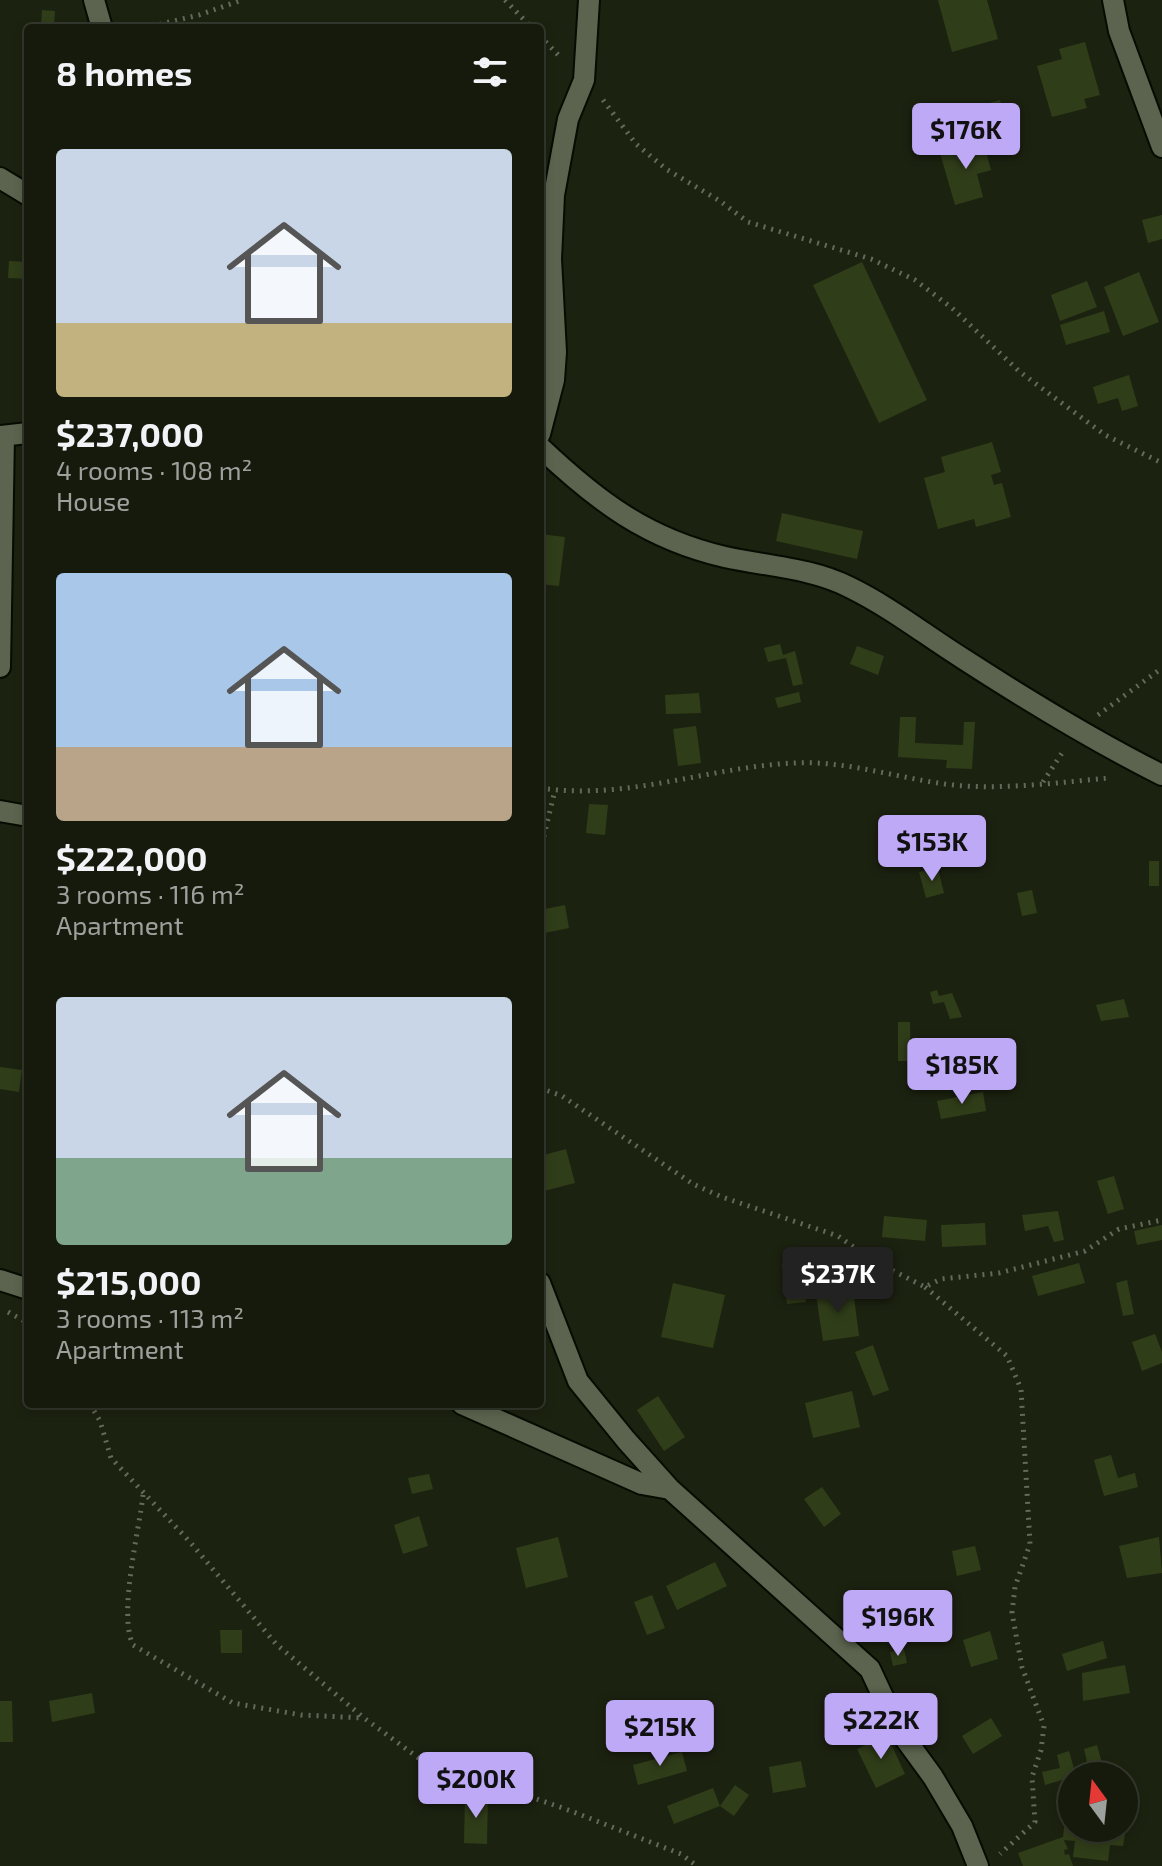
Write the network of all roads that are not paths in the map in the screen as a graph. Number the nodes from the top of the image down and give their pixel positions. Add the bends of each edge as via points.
1 (94, 0) edge
2 (589, 0) edge
3 (1113, 0) edge
4 (101, 24) edge
5 (1162, 147) edge
6 (0, 178) edge
7 (24, 193) edge
8 (544, 419) edge
9 (24, 433) edge
10 (2, 436) edge
11 (544, 451) edge
12 (0, 667) edge
13 (1162, 775) edge
14 (0, 811) edge
15 (24, 815) edge
16 (0, 1280) edge
17 (24, 1288) edge
18 (544, 1293) edge
19 (471, 1408) edge
20 (670, 1489) junction
21 (978, 1866) edge

1 - 4 street
2 - 8 street via 584,80 568,119 554,195 556,352
3 - 5 street via 1119,31
6 - 7 street
9 - 10 street
10 - 12 street
11 - 13 street via 586,491 655,534 690,548 812,574 886,605 1027,698
14 - 15 street
16 - 17 street
18 - 20 street via 578,1381
19 - 20 street via 642,1484
20 - 21 street via 870,1669 898,1729 962,1826

